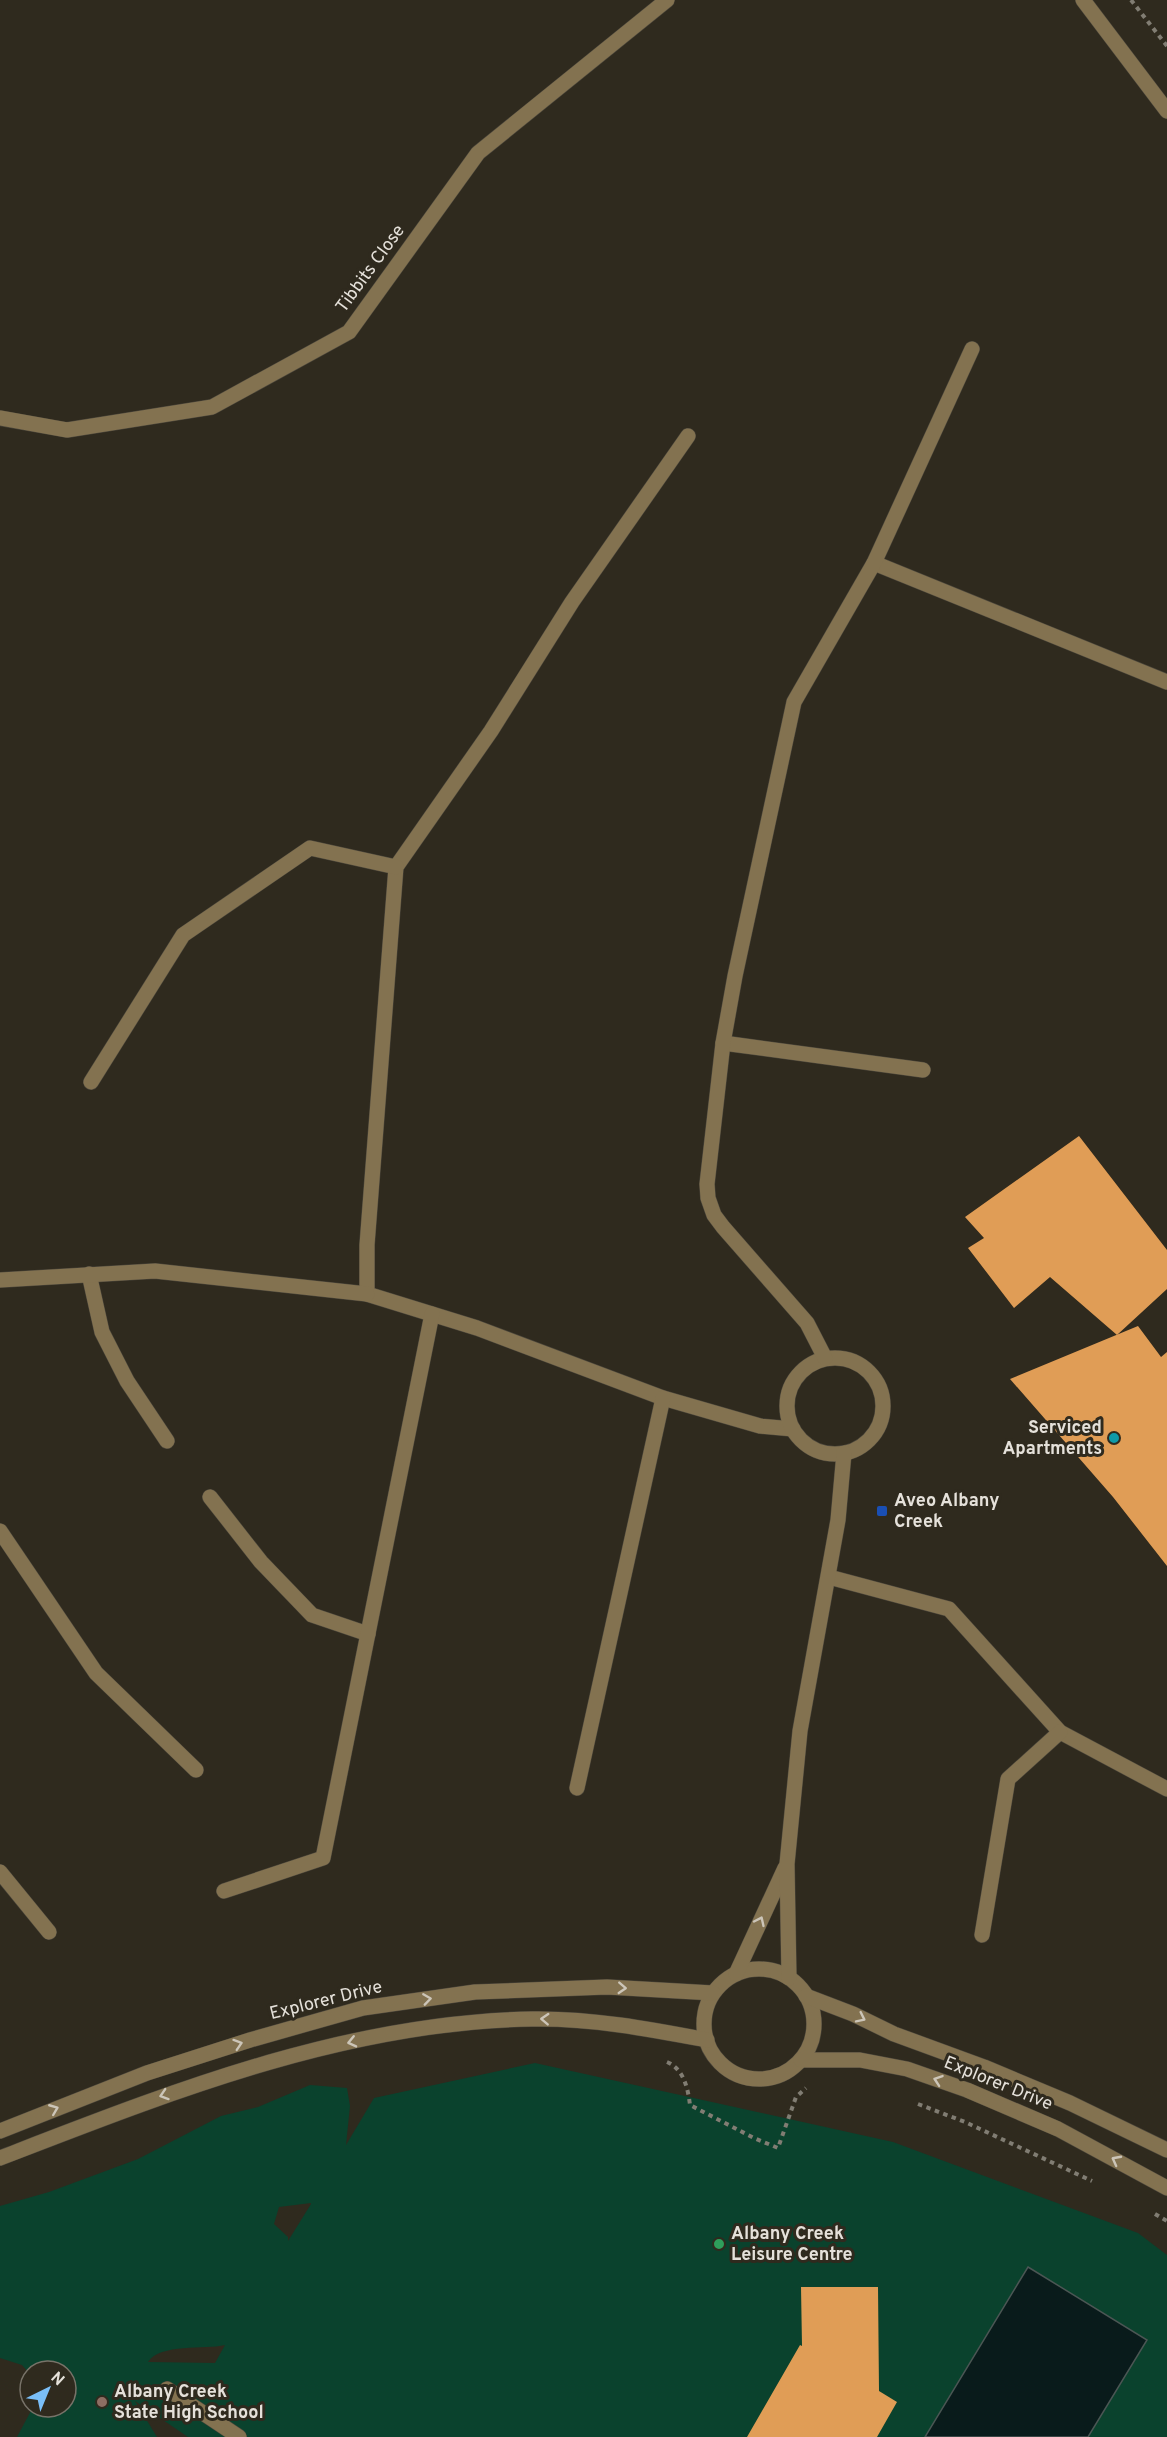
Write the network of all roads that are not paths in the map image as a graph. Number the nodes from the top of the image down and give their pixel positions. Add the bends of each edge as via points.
1 (667, 0) edge
2 (1083, 0) edge
3 (1167, 111) edge
4 (972, 349) dead end
5 (0, 418) edge
6 (688, 436) dead end
7 (873, 563) junction
8 (1167, 682) edge
9 (396, 867) junction
10 (723, 1043) junction
11 (923, 1070) dead end
12 (91, 1082) dead end
13 (89, 1274) junction
14 (0, 1280) edge
15 (367, 1294) junction
16 (432, 1314) junction
17 (825, 1358) junction
18 (663, 1398) junction
19 (793, 1429) junction
20 (167, 1441) dead end
21 (844, 1453) junction
22 (210, 1497) dead end
23 (0, 1531) edge
24 (829, 1577) junction
25 (368, 1634) junction
26 (1060, 1732) junction
27 (196, 1770) dead end
28 (577, 1788) dead end
29 (1167, 1789) edge
30 (787, 1864) junction
31 (0, 1872) edge
32 (224, 1891) dead end
33 (49, 1932) dead end
34 (982, 1935) dead end
35 (736, 1974) junction
36 (789, 1978) junction
37 (713, 1993) junction
38 (806, 1996) junction
39 (707, 2040) junction
40 (801, 2060) junction
41 (0, 2131) edge
42 (1167, 2150) edge
43 (0, 2158) edge
44 (1167, 2188) edge
45 (167, 2389) dead end
46 (239, 2437) edge

1 - 5 street, Tibbits Close via 478,153 349,332 212,407 67,430
2 - 3 street
4 - 7 street
6 - 9 street
7 - 8 street
7 - 10 street via 794,702
9 - 12 street via 310,848 183,935
9 - 15 street via 367,1245
10 - 11 street
10 - 17 street via 708,1157 708,1198 723,1227 807,1323
13 - 14 street
13 - 15 street via 155,1271
13 - 20 street via 102,1332 127,1381
15 - 16 street
16 - 18 street
16 - 25 street
17 - 19 street via 803,1369 793,1382 787,1405
17 - 21 street via 860,1364 882,1393 884,1407 878,1428 864,1444
18 - 19 street via 760,1426
18 - 28 street
19 - 21 street via 819,1451
21 - 24 street
22 - 25 street via 261,1562 312,1615
23 - 27 street via 96,1673
24 - 26 street via 949,1610
24 - 30 street via 800,1731
25 - 32 street via 323,1858
26 - 29 street
26 - 34 street via 1008,1779
35 -> 30 street
30 - 36 street
31 - 33 street
35 - 36 street via 754,1969
35 - 37 street
36 - 38 street
37 - 39 street via 706,2008
41 -> 37 street, Explorer Drive via 147,2073 363,2008 475,1992 607,1987
38 - 40 street via 814,2028
38 -> 42 street, Explorer Drive via 1070,2103
39 - 40 street via 720,2063 740,2076 774,2077
39 -> 43 street via 611,2022 533,2019 456,2023 381,2035 277,2060 160,2096
44 -> 40 street, Explorer Drive via 1058,2129 907,2069 860,2060
45 - 46 street

